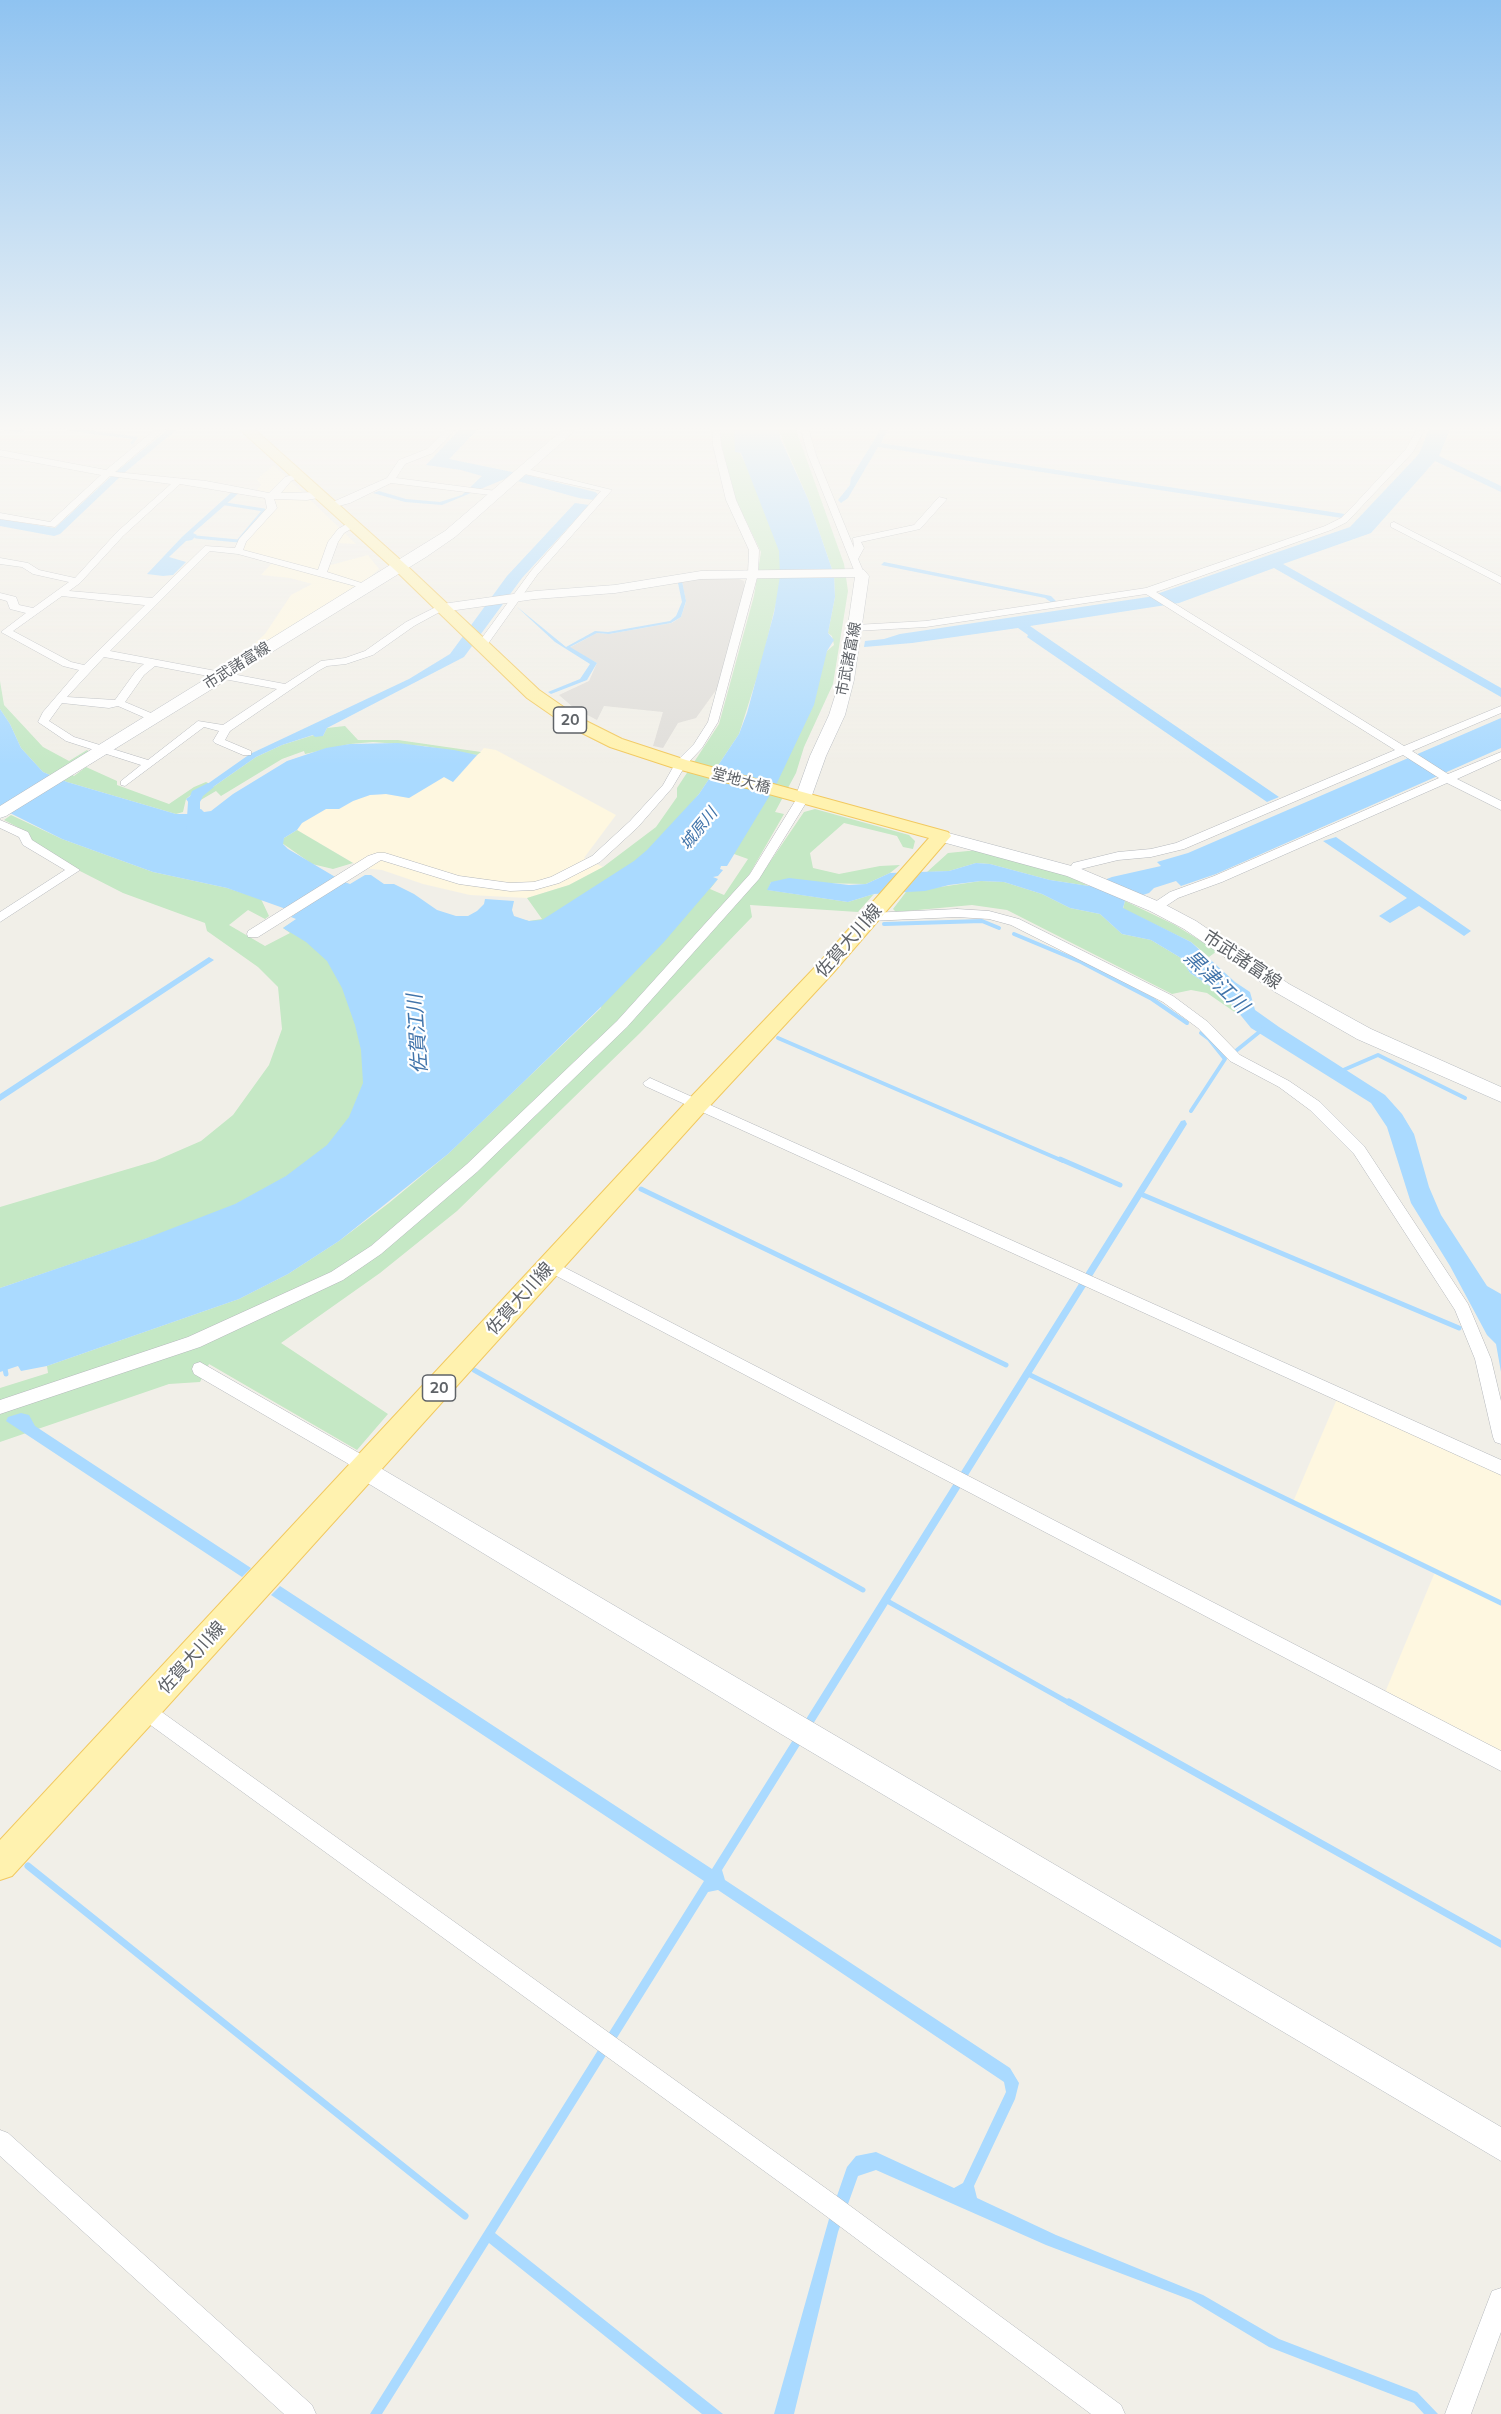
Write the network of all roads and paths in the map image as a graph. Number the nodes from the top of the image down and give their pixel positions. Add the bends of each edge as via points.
1 (115, 540) edge
2 (243, 540) edge
3 (335, 540) edge
4 (369, 540) edge
5 (441, 540) edge
6 (563, 540) edge
7 (749, 540) edge
8 (845, 540) edge
9 (858, 540) edge
10 (1295, 540) edge
11 (1422, 540) edge
12 (238, 551) junction
13 (0, 561) edge
14 (400, 567) junction
15 (856, 569) junction
16 (322, 573) junction
17 (753, 574) junction
18 (72, 580) dead end
19 (1501, 581) edge
20 (366, 586) junction
21 (1150, 592) junction
22 (60, 593) junction
23 (0, 596) edge
24 (515, 598) junction
25 (153, 601) junction
26 (441, 608) junction
27 (36, 612) junction
28 (855, 628) junction
29 (481, 645) junction
30 (102, 653) junction
31 (154, 661) junction
32 (86, 669) junction
33 (224, 674) junction
34 (284, 687) junction
35 (60, 700) junction
36 (119, 704) junction
37 (1501, 709) edge
38 (154, 718) junction
39 (225, 729) junction
40 (103, 750) junction
41 (247, 753) dead end
42 (1406, 753) junction
43 (1501, 754) edge
44 (149, 764) junction
45 (680, 764) junction
46 (1446, 777) junction
47 (125, 783) dead end
48 (803, 798) junction
49 (1501, 806) edge
50 (0, 813) edge
51 (0, 824) edge
52 (941, 836) junction
53 (1078, 874) junction
54 (1149, 904) junction
55 (873, 913) junction
56 (0, 918) edge
57 (253, 934) dead end
58 (650, 1083) dead end
59 (1501, 1095) edge
60 (697, 1105) junction
61 (550, 1266) junction
62 (200, 1368) dead end
63 (0, 1407) edge
64 (1501, 1437) edge
65 (1501, 1468) edge
66 (365, 1469) junction
67 (145, 1709) junction
68 (1501, 1761) edge
69 (0, 1864) edge
70 (0, 2140) edge
71 (1501, 2145) edge
72 (1501, 2300) edge
73 (303, 2414) edge
74 (1113, 2414) edge
75 (1458, 2414) edge

1 - 22 street via 91,568
2 - 12 street
3 - 16 street
4 - 14 main road, 20
5 - 14 main road, 市武諸富線
6 - 24 street
7 - 17 street via 754,550
8 - 15 street
9 - 15 street
10 - 21 street
11 - 19 street
12 - 16 street
12 - 25 street via 207,548
13 - 18 street
14 - 20 main road, 市武諸富線
14 - 26 main road, 20
15 - 17 main road
15 - 28 main road, 市武諸富線 via 862,576
16 - 20 street
17 - 24 main road via 700,575 615,589
17 - 45 street via 713,722 698,746
20 - 33 main road, 市武諸富線
21 - 28 street via 926,624
21 - 42 street
22 - 25 street
22 - 27 street
23 - 27 street via 12,599 14,607
24 - 26 main road
24 - 29 street
25 - 30 street
26 - 29 main road, 20
26 - 34 street via 369,653 325,663
27 - 32 street via 6,632 67,664
28 - 48 main road, 市武諸富線 via 837,715
29 - 45 main road, 20 via 533,694 572,721 616,743
30 - 31 street
30 - 32 street
31 - 33 street
31 - 36 street via 140,673
32 - 35 street
33 - 34 street
33 - 38 main road, 市武諸富線
34 - 39 street
35 - 36 street
35 - 40 street via 44,722 70,739
36 - 38 street
37 - 42 street
38 - 40 main road, 市武諸富線
39 - 41 street via 219,741
39 - 44 street via 202,723
40 - 44 street
40 - 50 main road, 市武諸富線
42 - 46 street
42 - 53 street via 1180,846 1077,866
43 - 46 street
44 - 47 street
45 - 48 main road, 堂地大橋 / 20
45 - 57 street via 668,786 610,848 555,880 534,886 484,884 431,873 381,856
46 - 49 street
46 - 54 street via 1218,879
48 - 52 main road, 20
48 - 63 street via 755,876 622,1024 472,1168 376,1250 337,1276 194,1342
51 - 56 street via 24,835 27,842 74,870
52 - 53 main road, 市武諸富線
52 - 55 main road, 佐賀大川線 / 20
53 - 54 main road, 市武諸富線
54 - 59 main road, 市武諸富線 via 1190,925 1282,988 1364,1034
55 - 60 main road, 佐賀大川線 / 20
55 - 64 street via 989,915 1015,922 1168,999 1203,1025 1235,1058 1315,1106 1359,1149 1462,1308 1483,1359
58 - 60 street
60 - 61 main road, 佐賀大川線 / 20
60 - 65 street
61 - 66 main road, 佐賀大川線 / 20
61 - 68 street
62 - 66 street via 353,1458
66 - 67 main road, 佐賀大川線 / 20
66 - 71 main road
67 - 69 main road, 佐賀大川線 / 20
67 - 74 street via 852,2220
70 - 73 street
72 - 75 street

